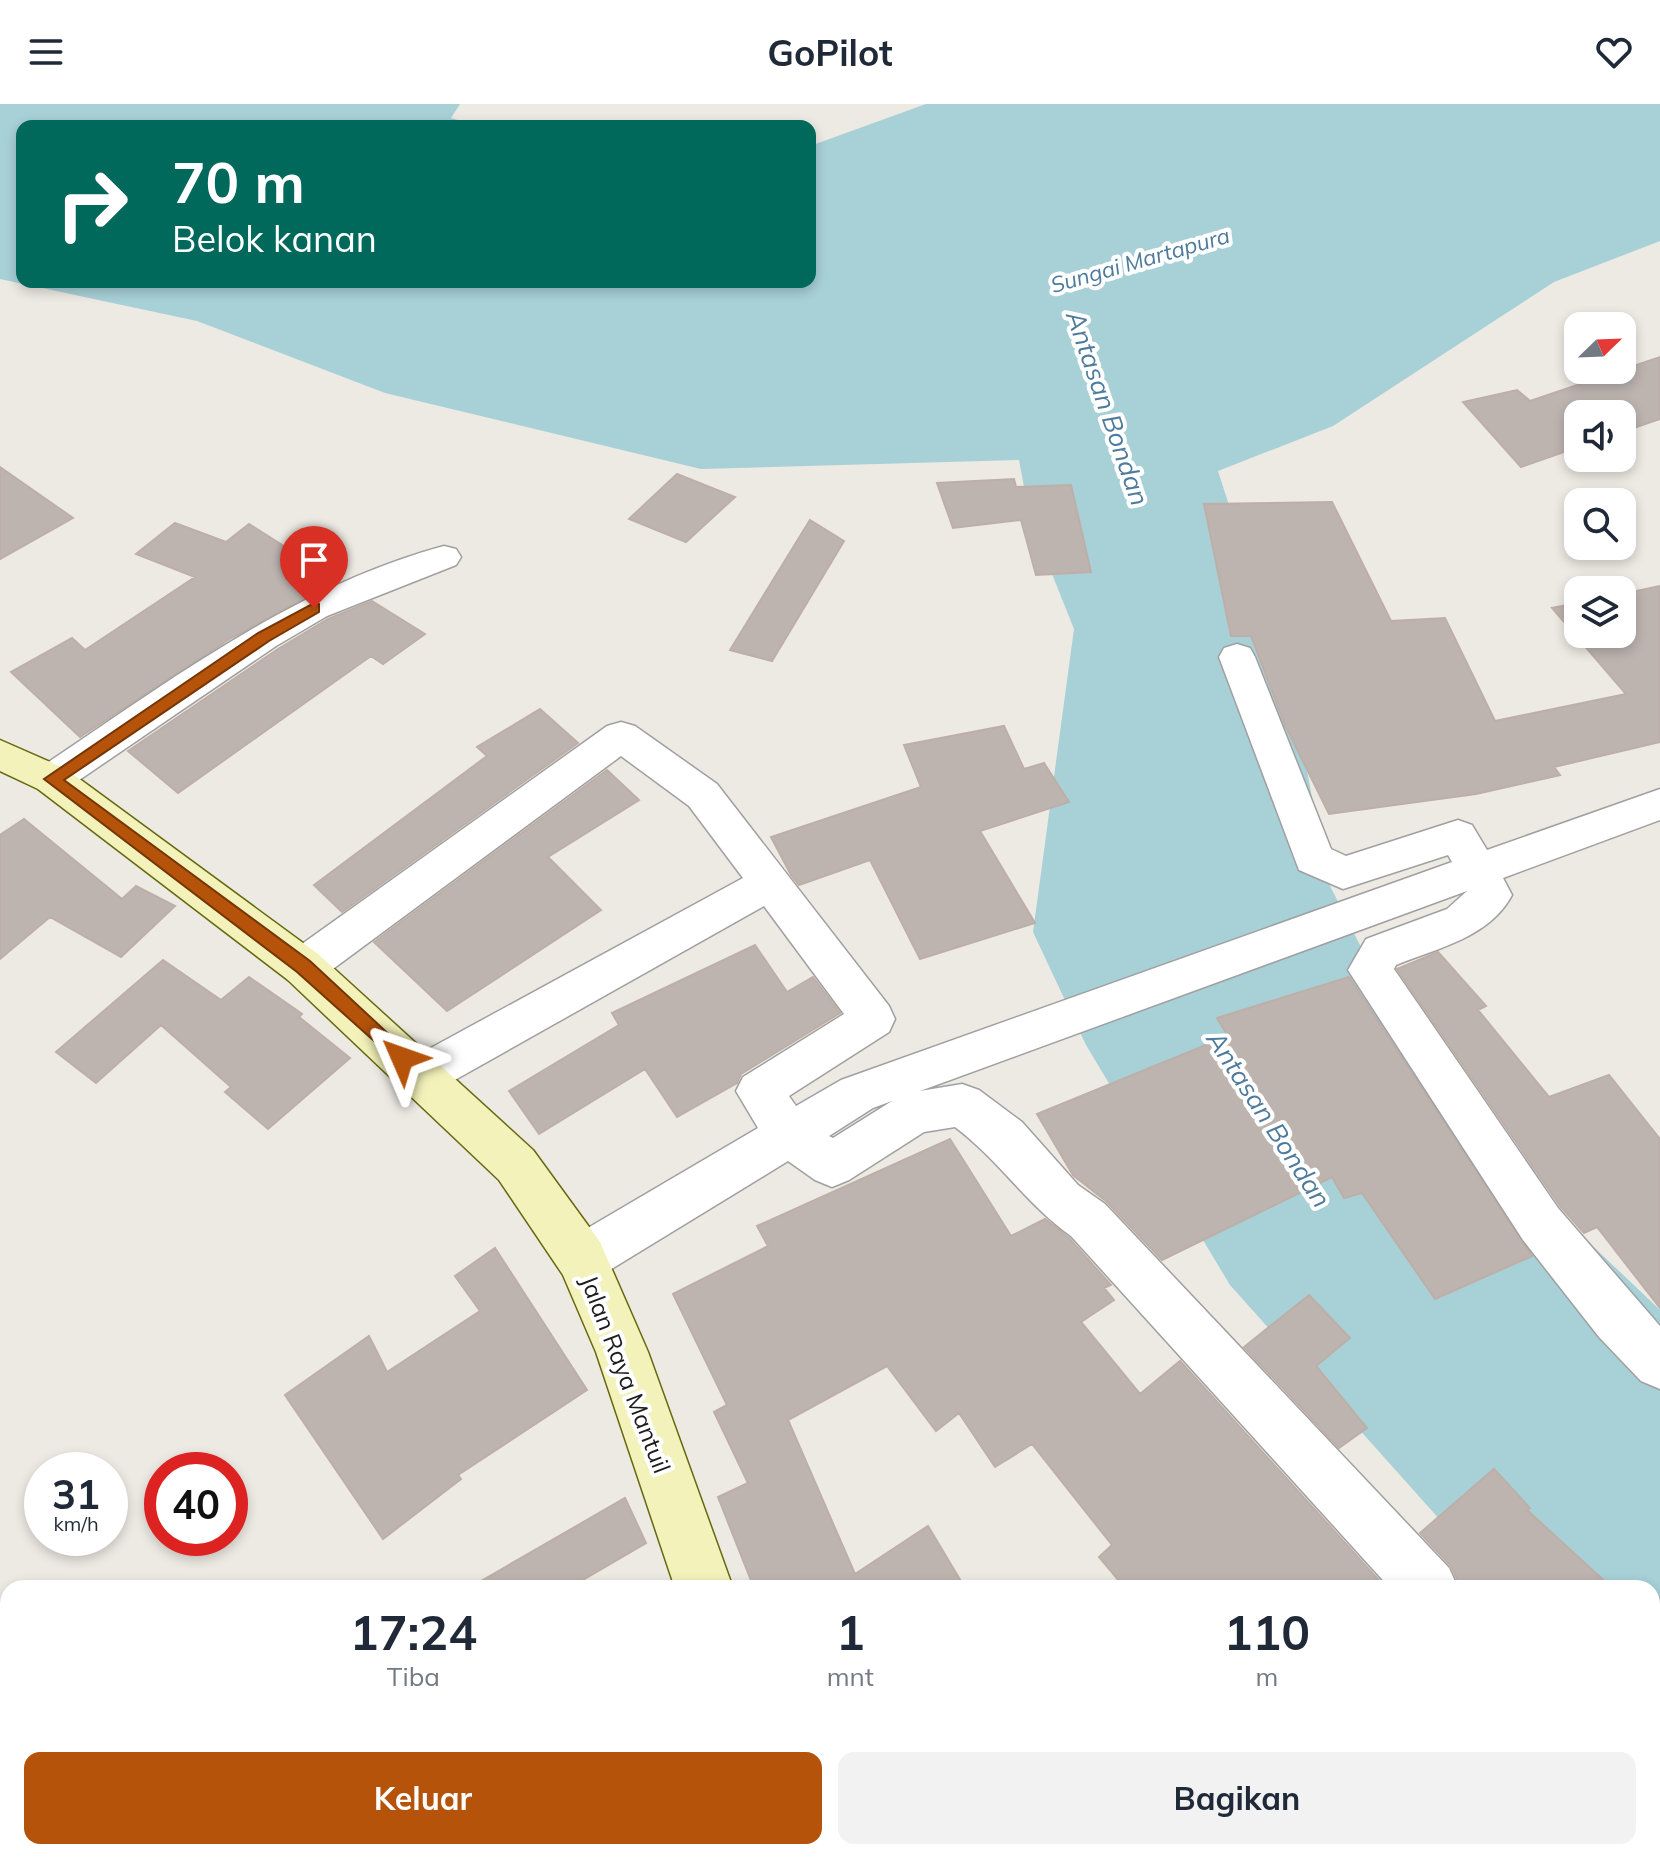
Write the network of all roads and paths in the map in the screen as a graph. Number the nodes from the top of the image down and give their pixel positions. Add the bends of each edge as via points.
1 (444, 557) dead end
2 (1237, 657) dead end
3 (0, 754) edge
4 (52, 779) junction
5 (1660, 804) edge
6 (1475, 872) junction
7 (770, 883) junction
8 (303, 967) junction
9 (421, 1076) junction
10 (789, 1134) junction
11 (582, 1259) junction
12 (1660, 1363) edge
13 (701, 1580) edge
14 (1422, 1580) edge

1 - 4 street via 314,608
2 - 6 street via 1314,859 1343,873 1458,836
3 - 4 street, Jalan Raya Mantuil
4 - 8 street, Jalan Raya Mantuil
5 - 6 street
6 - 10 street via 857,1094
6 - 12 street via 1491,895 1462,921 1381,952 1370,970 1558,1249
7 - 8 street via 703,795 621,736
7 - 9 street
7 - 10 street via 873,1019 759,1091
8 - 9 street, Jalan Raya Mantuil
9 - 11 street, Jalan Raya Mantuil via 516,1165
10 - 11 street
10 - 14 street via 832,1165 914,1113 962,1105 1005,1137 1061,1201 1088,1220
11 - 13 street, Jalan Raya Mantuil via 622,1352

